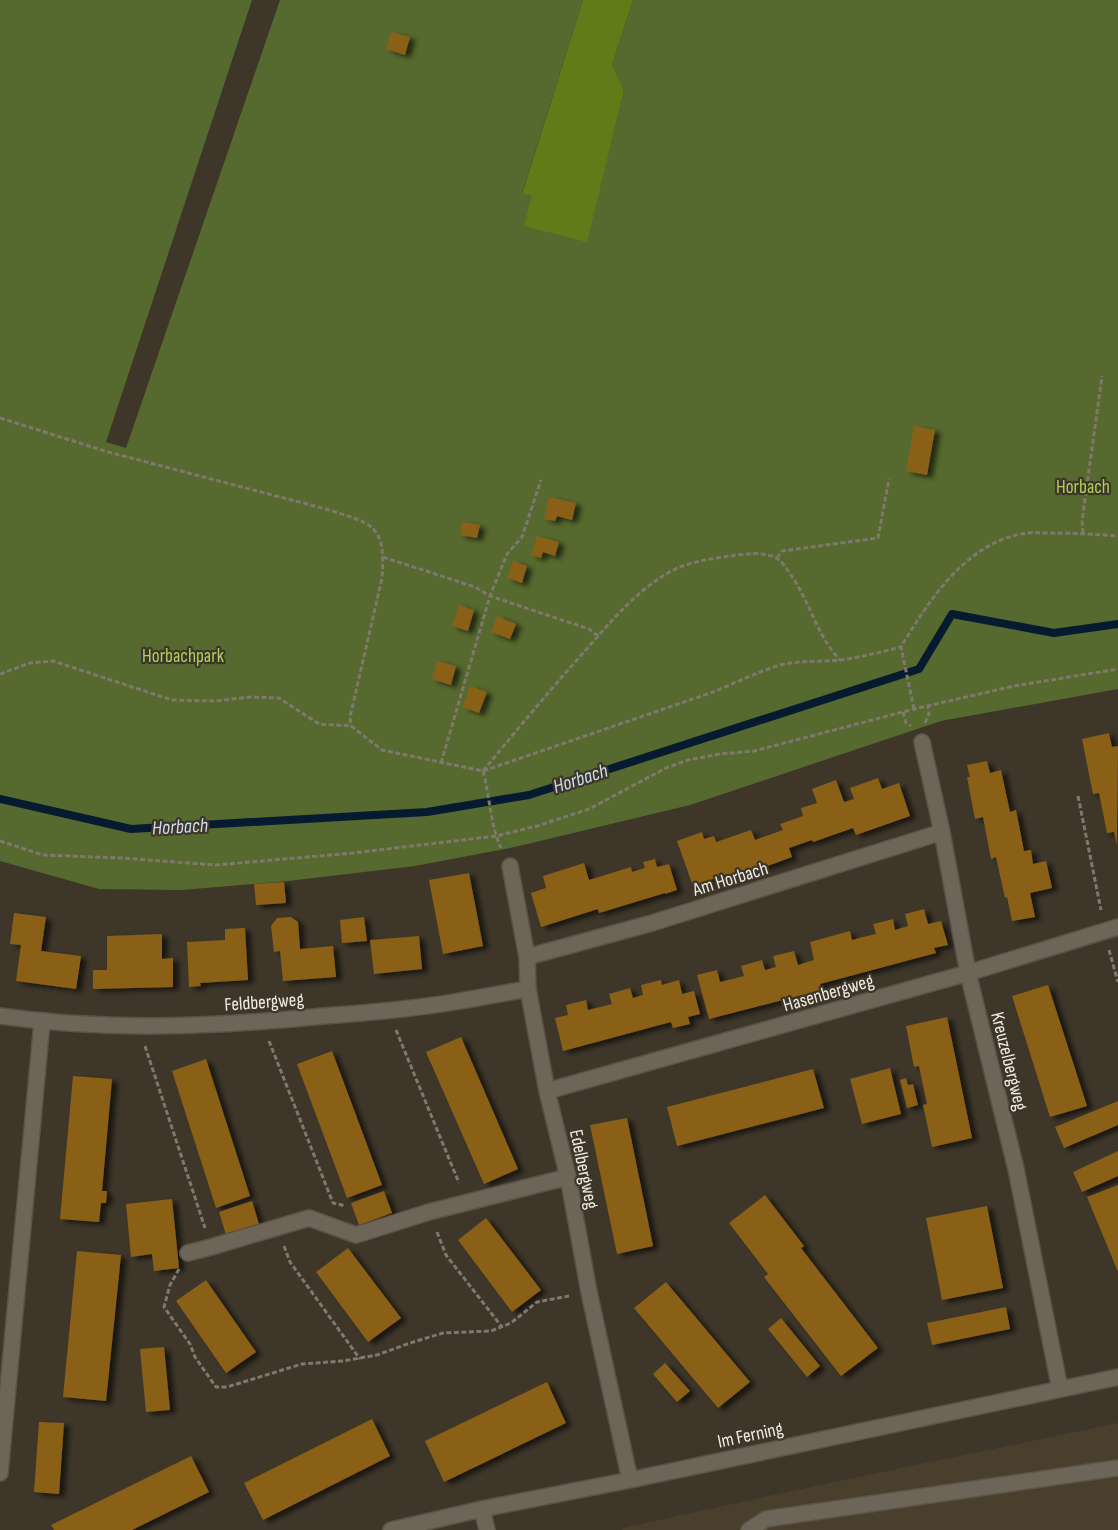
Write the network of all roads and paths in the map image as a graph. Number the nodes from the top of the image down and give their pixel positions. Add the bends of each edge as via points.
1 (1102, 376) dead end
2 (0, 418) edge
3 (541, 480) dead end
4 (889, 480) dead end
5 (1082, 533) junction
6 (1118, 536) edge
7 (383, 557) junction
8 (777, 558) junction
9 (490, 596) junction
10 (598, 636) junction
11 (901, 647) junction
12 (840, 660) junction
13 (1118, 669) edge
14 (0, 674) edge
15 (914, 709) junction
16 (351, 726) junction
17 (922, 742) dead end
18 (441, 763) junction
19 (483, 771) junction
20 (1078, 796) dead end
21 (942, 832) junction
22 (496, 836) junction
23 (0, 841) edge
24 (510, 866) dead end
25 (1118, 927) edge
26 (1103, 931) junction
27 (527, 957) junction
28 (968, 973) junction
29 (1118, 982) edge
30 (528, 989) junction
31 (388, 1010) junction
32 (0, 1016) edge
33 (42, 1022) junction
34 (261, 1022) junction
35 (144, 1026) junction
36 (547, 1091) junction
37 (568, 1177) junction
38 (467, 1202) junction
39 (429, 1212) junction
40 (278, 1227) junction
41 (356, 1235) junction
42 (211, 1248) junction
43 (188, 1253) joint
44 (589, 1292) junction
45 (502, 1328) junction
46 (360, 1359) junction
47 (1118, 1377) edge
48 (1060, 1389) junction
49 (4, 1394) edge
50 (1118, 1468) edge
51 (0, 1473) edge
52 (630, 1480) junction
53 (482, 1509) junction
54 (391, 1530) edge
55 (486, 1530) edge
56 (749, 1530) edge

1 - 5 path
2 - 7 path via 108,452 360,520 375,529
3 - 9 path via 522,537 507,554
4 - 8 path via 878,538 782,551
5 - 6 path
5 - 11 path via 1027,533 1003,539 983,549 947,581
7 - 9 path via 475,587
7 - 16 path via 382,578 350,717
8 - 10 path via 764,554 741,555 685,565 645,588
8 - 12 path via 799,586 831,651
9 - 10 path via 589,628
9 - 18 path
10 - 19 path
11 - 12 path
11 - 15 path
12 - 19 path via 782,665 708,694
13 - 15 path via 1014,686
14 - 16 path via 30,663 53,661 172,700 279,698 319,724
15 - 22 path via 754,751 688,760 666,768 589,809
16 - 18 path via 382,750
17 - 21 street, Kreuzelbergweg
18 - 19 path
19 - 22 path
20 - 26 path
21 - 27 street, Am Horbach via 652,923
21 - 28 street, Kreuzelbergweg
22 - 23 path via 216,865 43,856
24 - 27 street, Edelbergweg
25 - 26 street, Hasenbergweg
26 - 28 street, Hasenbergweg
26 - 29 path
27 - 30 street, Edelbergweg
28 - 36 street, Hasenbergweg
28 - 48 street, Kreuzelbergweg via 1016,1170
30 - 31 street, Feldbergweg
30 - 36 street, Edelbergweg
31 - 34 street, Feldbergweg
31 - 38 path
32 - 33 street, Feldbergweg
33 - 35 street, Feldbergweg
33 - 49 street
34 - 35 street, Feldbergweg
34 - 41 path via 333,1203 342,1204
35 - 42 path via 145,1046
36 - 37 street, Edelbergweg
37 - 38 street
37 - 44 street, Edelbergweg
38 - 39 street
39 - 41 street
39 - 45 path via 446,1255
40 - 41 street via 309,1218
40 - 42 street
40 - 46 path via 290,1262
42 - 43 street
43 - 46 path via 170,1285 164,1307 216,1387 227,1387 302,1364
44 - 45 path via 537,1302
44 - 52 street, Edelbergweg
45 - 46 path via 443,1333
47 - 48 street, Im Ferning
48 - 52 street, Im Ferning
49 - 51 street
50 - 56 street via 766,1520
52 - 53 street, Im Ferning
53 - 54 street, Im Ferning
53 - 55 street

